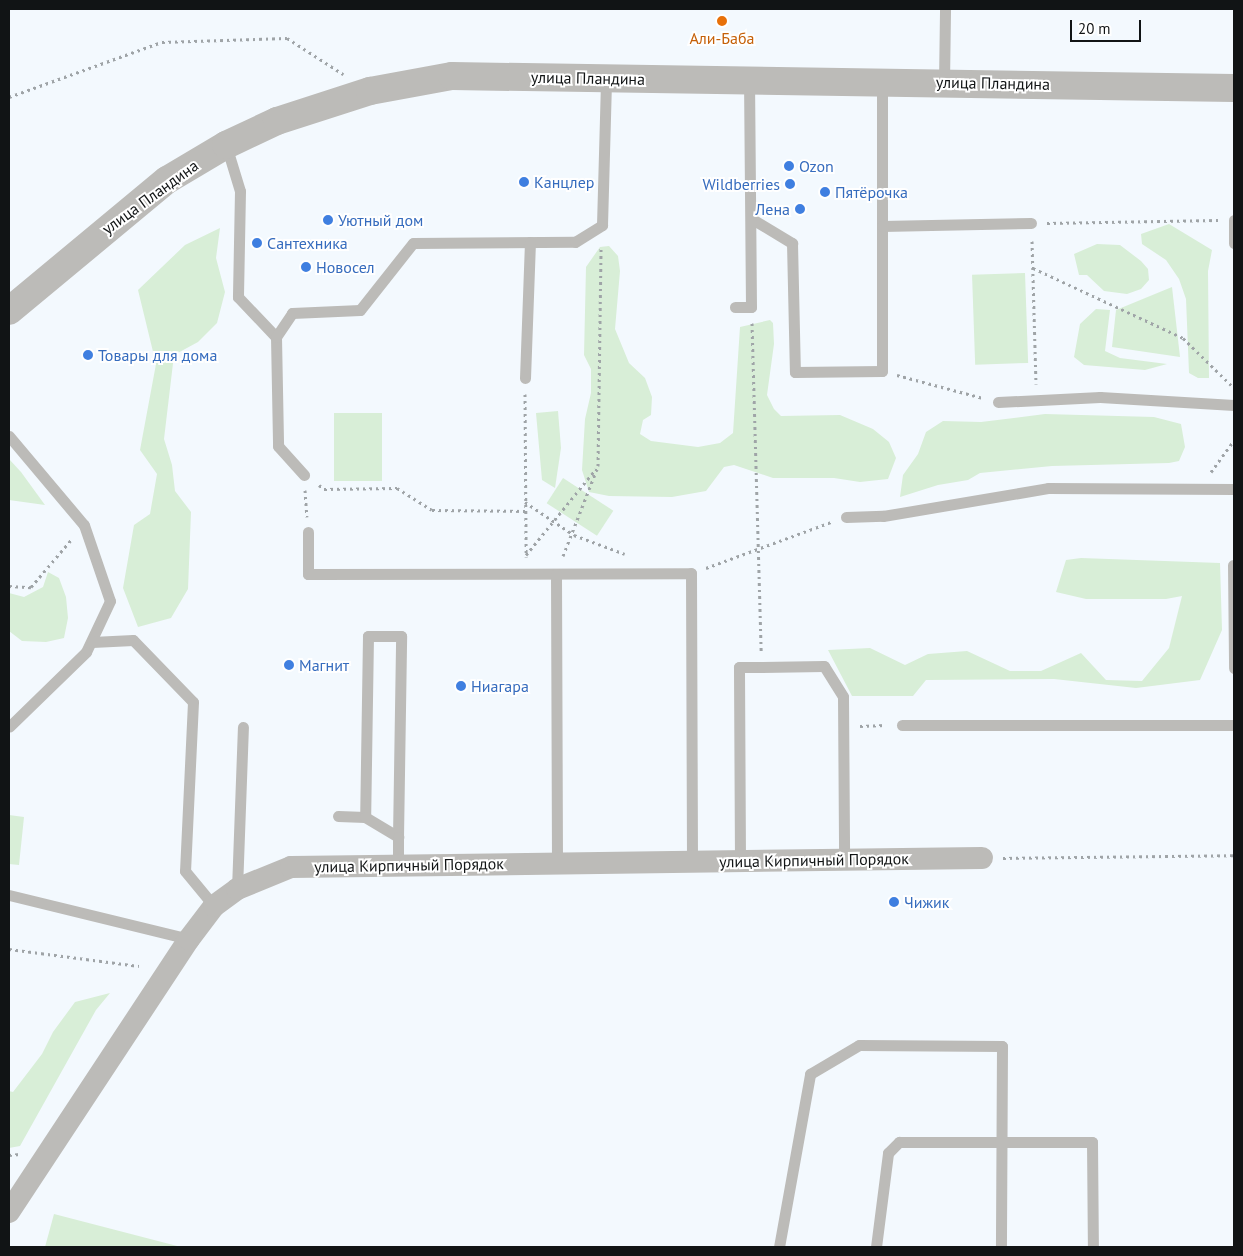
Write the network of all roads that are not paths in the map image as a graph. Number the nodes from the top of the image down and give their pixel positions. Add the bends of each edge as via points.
1 (944, 9) edge
2 (606, 78) junction
3 (749, 81) junction
4 (882, 82) junction
5 (944, 83) junction
6 (1234, 88) edge
7 (226, 144) junction
8 (752, 219) junction
9 (1234, 220) edge
10 (1031, 223) road end
11 (882, 226) junction
12 (530, 242) junction
13 (1234, 243) edge
14 (735, 307) dead end
15 (9, 310) edge
16 (276, 337) junction
17 (525, 378) road end
18 (998, 402) road end
19 (1234, 405) edge
20 (9, 436) edge
21 (304, 475) road end
22 (1234, 489) edge
23 (846, 517) road end
24 (308, 532) road end
25 (1233, 565) dead end
26 (556, 574) junction
27 (92, 642) junction
28 (1234, 668) edge
29 (902, 725) road end
30 (1234, 725) edge
31 (9, 727) edge
32 (243, 727) dead end
33 (338, 816) dead end
34 (365, 817) junction
35 (398, 838) junction
36 (989, 858) road end
37 (844, 860) junction
38 (692, 861) junction
39 (740, 861) junction
40 (557, 863) junction
41 (398, 865) junction
42 (237, 889) junction
43 (9, 895) edge
44 (214, 906) junction
45 (189, 939) junction
46 (1002, 1142) junction
47 (9, 1212) edge
48 (779, 1247) edge
49 (876, 1247) edge
50 (1002, 1247) edge
51 (1093, 1247) edge

1 - 5 lane
2 - 3 street, улица Пландина
2 - 7 street, улица Пландина via 452,76 370,91 277,121
2 - 12 lane via 602,225 575,242
3 - 4 street, улица Пландина
3 - 8 lane
4 - 5 street, улица Пландина
4 - 11 lane
5 - 6 street, улица Пландина
7 - 15 street, улица Пландина via 168,180
7 - 16 lane via 240,191 238,297
8 - 11 lane via 792,243 795,372 882,371
8 - 14 lane via 751,307
9 - 13 lane
10 - 11 lane
12 - 16 lane via 413,243 360,310 292,313
12 - 17 lane
16 - 21 lane via 278,446
18 - 19 lane via 1100,397
20 - 27 lane via 84,524 110,601
22 - 23 lane via 1048,488 883,516
24 - 26 lane via 308,574
25 - 28 lane
26 - 38 lane via 691,574
26 - 40 lane
27 - 31 lane via 86,652
27 - 44 lane via 133,640 193,702 185,871
29 - 30 lane
32 - 42 lane
33 - 34 lane
34 - 35 lane
34 - 35 lane via 368,636 401,636
35 - 41 lane
36 - 37 street, улица Кирпичный Порядок
37 - 39 street, улица Кирпичный Порядок
37 - 39 lane via 843,697 824,666 739,667
38 - 39 street, улица Кирпичный Порядок
38 - 40 street, улица Кирпичный Порядок
40 - 41 street, улица Кирпичный Порядок
41 - 42 street, улица Кирпичный Порядок via 291,867
42 - 44 street, улица Кирпичный Порядок
43 - 45 lane
44 - 45 street, улица Кирпичный Порядок
45 - 47 street, улица Кирпичный Порядок
46 - 48 lane via 1002,1046 859,1045 810,1074
46 - 49 lane via 899,1142 888,1153
46 - 50 lane
46 - 51 lane via 1092,1142

